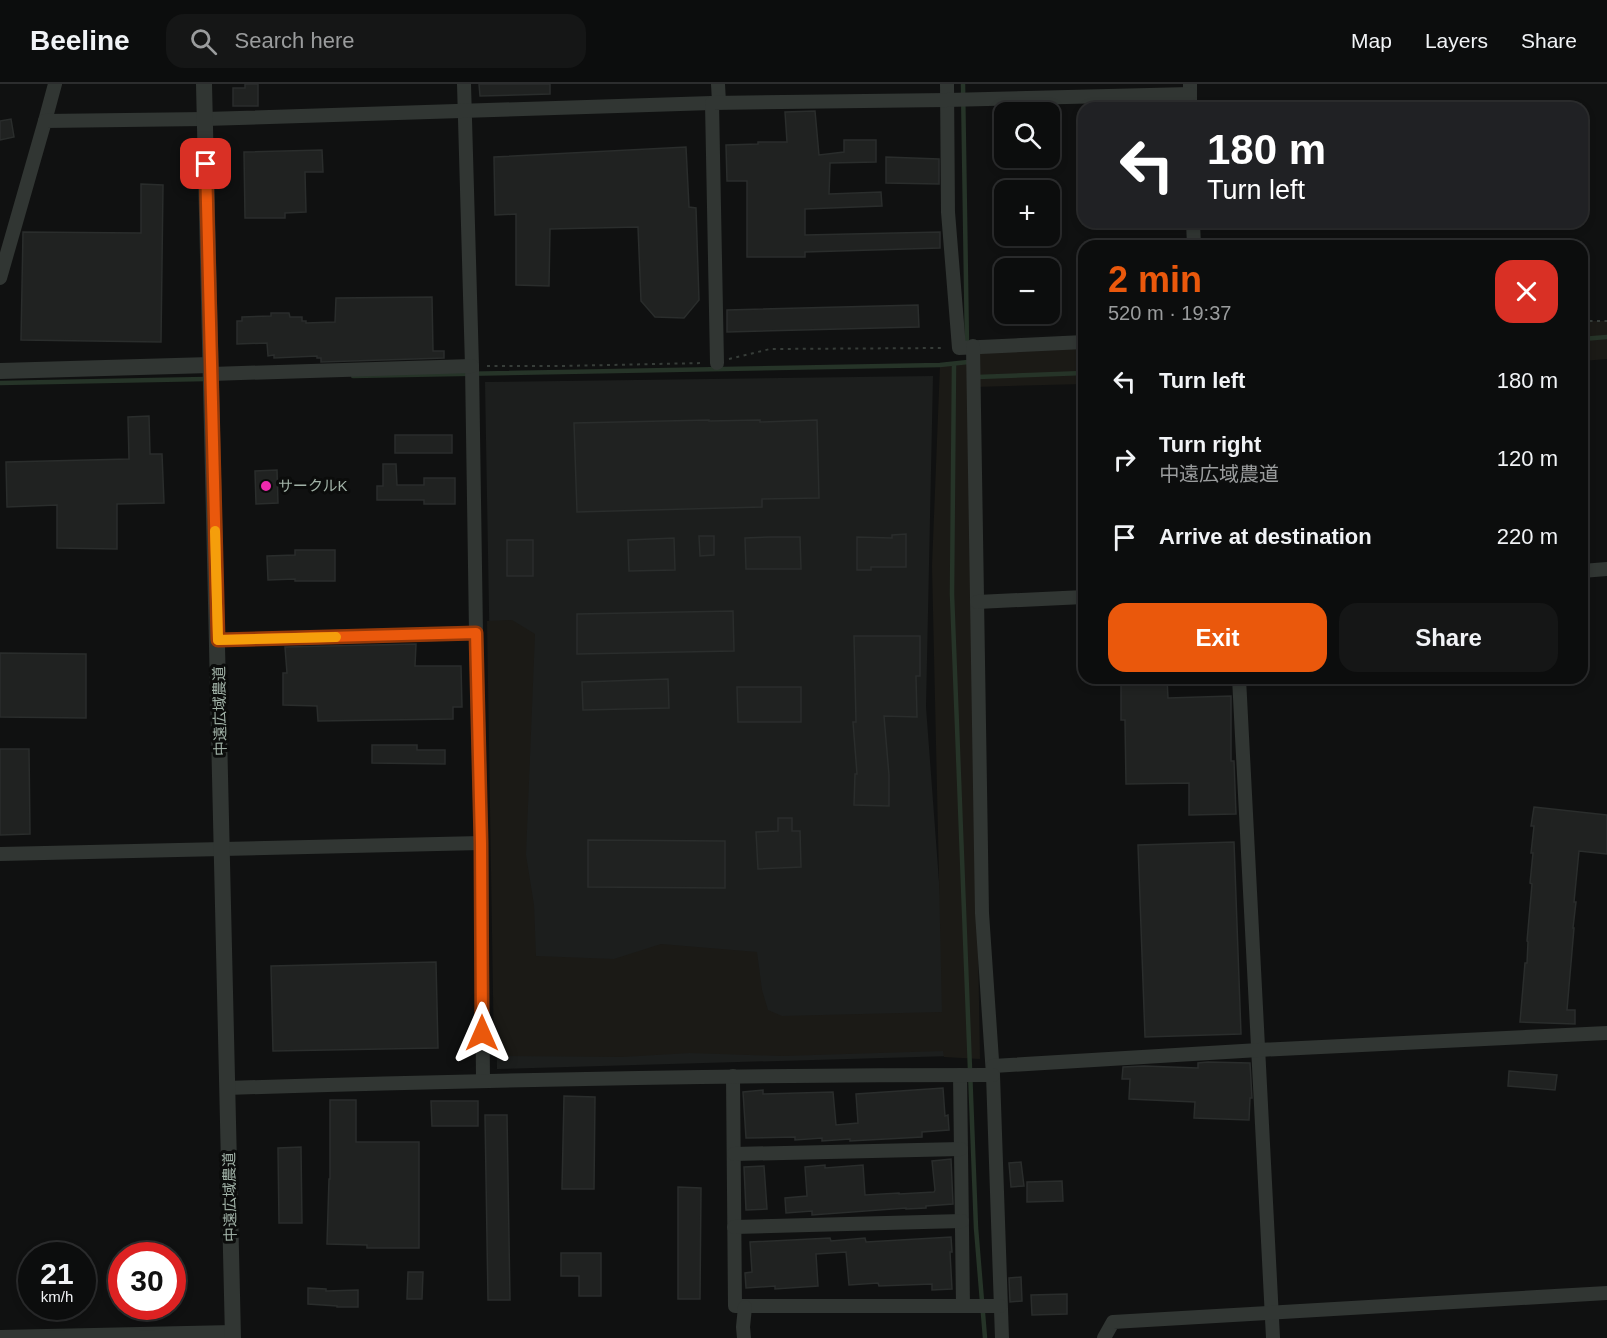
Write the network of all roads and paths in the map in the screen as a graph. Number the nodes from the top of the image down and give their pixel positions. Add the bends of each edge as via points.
1 (56, 84) edge
2 (204, 84) edge
3 (464, 84) edge
4 (718, 84) edge
5 (946, 84) edge
6 (1190, 95) edge
7 (947, 100) junction
8 (716, 103) junction
9 (465, 112) junction
10 (205, 119) junction
11 (45, 121) junction
12 (0, 278) edge
13 (1588, 321) edge
14 (1607, 321) edge
15 (1078, 342) edge
16 (966, 347) junction
17 (717, 363) junction
18 (472, 366) junction
19 (211, 369) junction
20 (0, 371) edge
21 (1607, 569) edge
22 (1588, 571) edge
23 (1078, 597) edge
24 (977, 602) junction
25 (476, 633) junction
26 (218, 640) junction
27 (1239, 684) edge
28 (481, 843) junction
29 (222, 849) junction
30 (0, 854) edge
31 (1607, 1033) edge
32 (1259, 1050) junction
33 (993, 1071) junction
34 (960, 1075) junction
35 (733, 1076) junction
36 (483, 1080) junction
37 (227, 1088) junction
38 (961, 1149) junction
39 (734, 1154) junction
40 (962, 1221) junction
41 (735, 1227) junction
42 (1607, 1293) edge
43 (745, 1306) junction
44 (963, 1306) junction
45 (1000, 1306) junction
46 (1271, 1313) junction
47 (233, 1335) edge
48 (0, 1337) edge
49 (744, 1338) edge
50 (1002, 1338) edge
51 (1104, 1338) edge
52 (1273, 1338) edge

1 - 11 street
2 - 10 street, 中遠広域農道
3 - 9 street
4 - 8 street
5 - 7 street
6 - 7 street
7 - 8 street
7 - 16 street via 948,212
8 - 9 street
8 - 17 street
9 - 10 street
9 - 18 street
10 - 11 street
10 - 19 street, 中遠広域農道
11 - 12 street
13 - 14 path
15 - 16 street
16 - 17 path via 770,349
16 - 24 street
17 - 18 path
18 - 19 street
18 - 25 street
19 - 20 street
19 - 26 street, 中遠広域農道
21 - 22 street
23 - 24 street
24 - 33 street via 982,913
25 - 26 street
25 - 28 street
26 - 29 street, 中遠広域農道
27 - 32 street
28 - 29 street
28 - 36 street
29 - 30 street
29 - 37 street, 中遠広域農道
31 - 32 street
32 - 33 street
32 - 46 street
33 - 34 street
33 - 45 street
34 - 35 street
34 - 38 street
35 - 36 street
35 - 39 street
36 - 37 street
37 - 47 street, 中遠広域農道
38 - 39 street
38 - 40 street
39 - 41 street
40 - 41 street
40 - 44 street
41 - 43 street via 735,1306
42 - 46 street
43 - 44 street
43 - 49 street
44 - 45 street
45 - 50 street
46 - 51 street via 1113,1322
46 - 52 street
47 - 48 street

